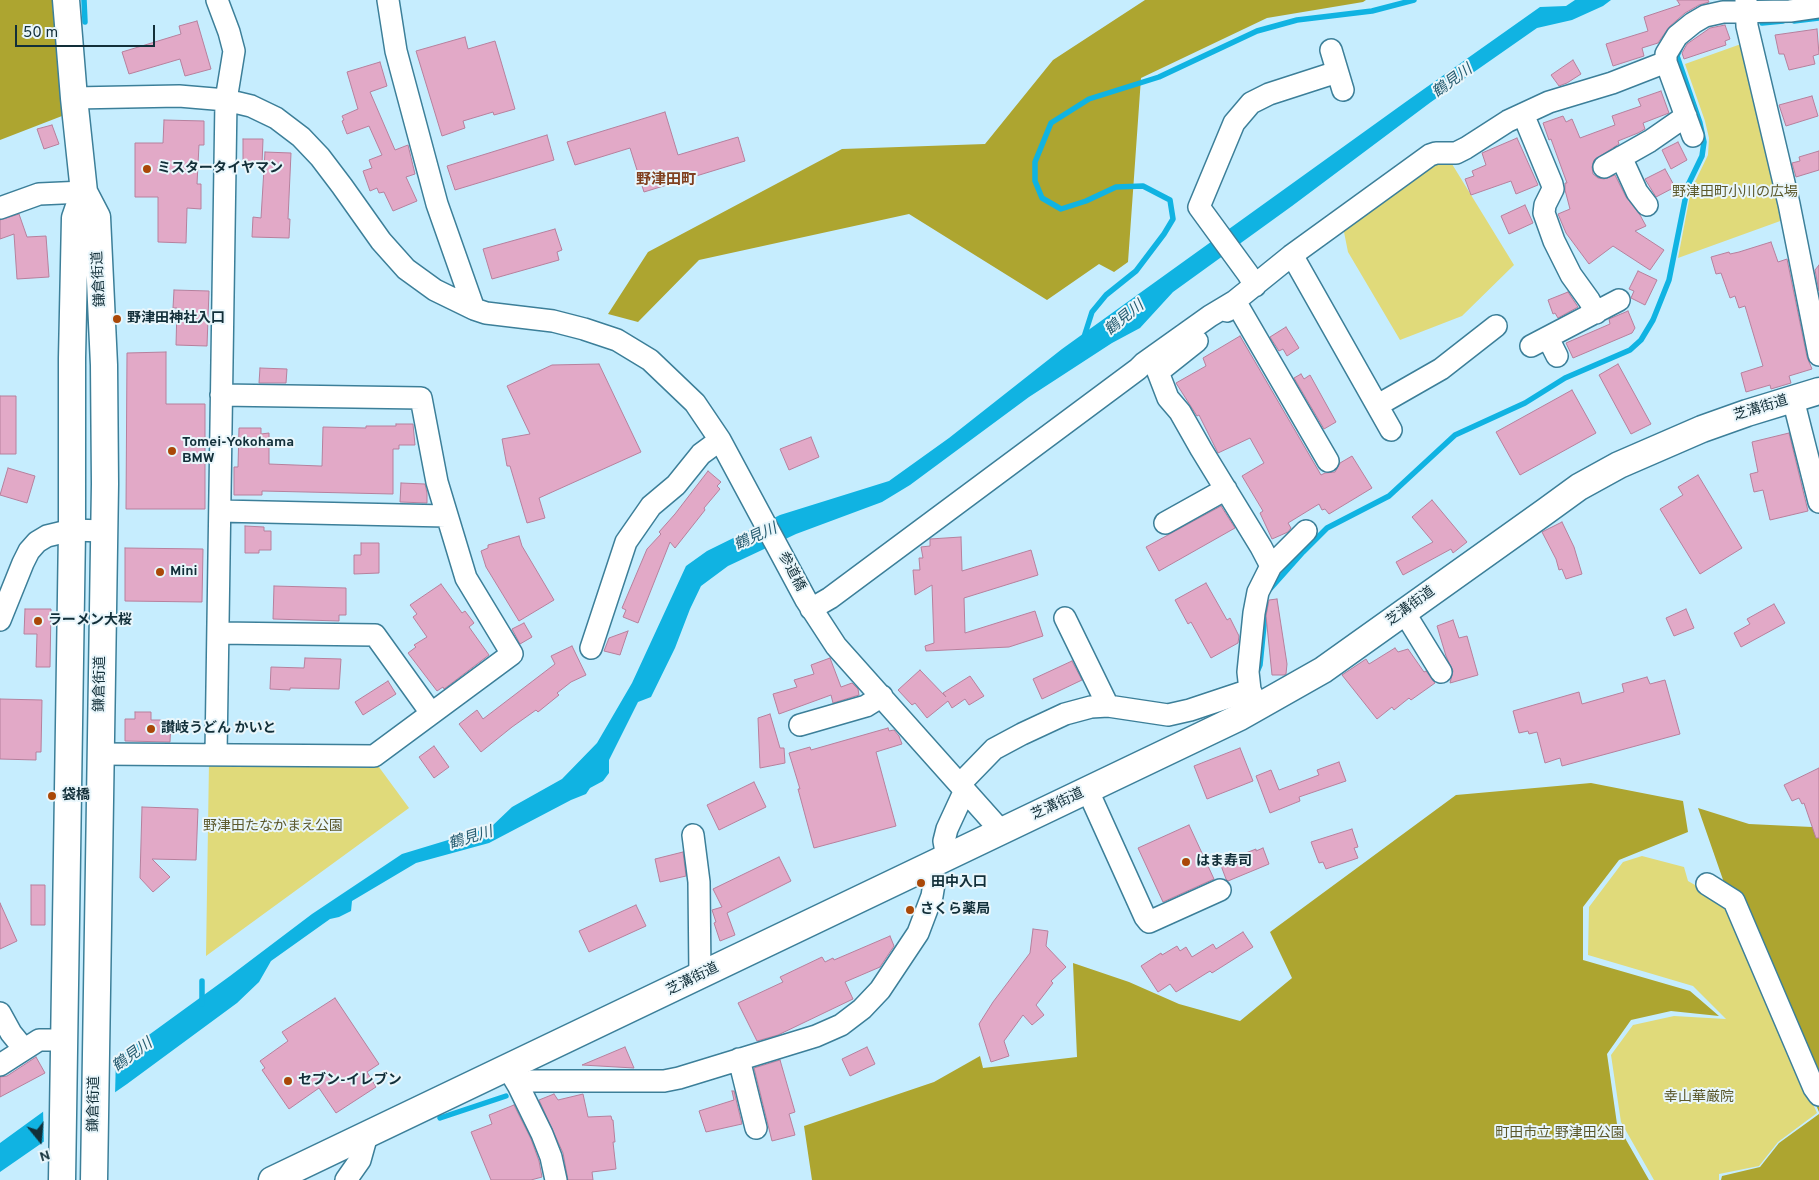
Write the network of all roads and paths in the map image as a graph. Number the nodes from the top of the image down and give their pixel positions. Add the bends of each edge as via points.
1 (66, 0) edge
2 (218, 0) edge
3 (388, 0) edge
4 (1746, 6) edge
5 (1819, 8) edge
6 (1331, 50) dead end
7 (1666, 62) junction
8 (74, 98) junction
9 (226, 100) junction
10 (1523, 114) junction
11 (84, 192) junction
12 (1646, 205) dead end
13 (0, 208) edge
14 (1809, 254) edge
15 (1292, 255) junction
16 (1252, 280) junction
17 (1619, 300) dead end
18 (1235, 301) junction
19 (474, 309) junction
20 (1596, 313) junction
21 (1496, 326) dead end
22 (1545, 347) dead end
23 (1819, 355) edge
24 (1819, 392) edge
25 (221, 395) junction
26 (1794, 399) junction
27 (1378, 405) junction
28 (1392, 430) dead end
29 (720, 440) junction
30 (1326, 448) dead end
31 (1226, 489) junction
32 (1819, 502) edge
33 (220, 511) junction
34 (446, 516) junction
35 (1165, 523) dead end
36 (72, 530) junction
37 (104, 531) junction
38 (1306, 531) dead end
39 (1271, 566) junction
40 (808, 605) junction
41 (1404, 612) junction
42 (1065, 618) dead end
43 (0, 620) edge
44 (218, 633) junction
45 (591, 648) dead end
46 (1441, 672) dead end
47 (882, 696) junction
48 (1254, 699) junction
49 (1108, 706) junction
50 (431, 713) junction
51 (800, 725) dead end
52 (100, 754) junction
53 (216, 754) junction
54 (963, 787) junction
55 (1088, 790) junction
56 (1002, 832) junction
57 (693, 836) dead end
58 (938, 862) junction
59 (1707, 884) dead end
60 (1220, 890) dead end
61 (700, 976) junction
62 (0, 1013) edge
63 (64, 1040) junction
64 (24, 1049) junction
65 (740, 1059) junction
66 (0, 1065) edge
67 (513, 1077) junction
68 (1819, 1095) edge
69 (756, 1128) dead end
70 (367, 1135) junction
71 (62, 1180) edge
72 (94, 1180) edge
73 (272, 1180) edge
74 (346, 1180) edge
75 (556, 1180) edge

1 - 8 main road, 鎌倉街道
2 - 9 street via 234,51
3 - 19 street via 396,51 436,204
4 - 5 street via 1790,11
4 - 7 street via 1693,22 1677,36 1666,54
4 - 14 street via 1746,26
6 - 16 street via 1340,80 1240,103 1199,207
7 - 10 street
7 - 12 street via 1690,126 1650,141 1613,162
8 - 9 street, 参道橋 via 179,96
8 - 11 main road, 鎌倉街道
9 - 19 street, 参道橋 via 251,106 276,118 300,137 320,157 381,242 406,269 435,290
9 - 25 street
10 - 15 street via 1461,150 1430,155
10 - 20 street via 1552,184 1544,213 1554,241
11 - 13 street via 39,194
11 - 36 main road, 鎌倉街道 via 75,218
11 - 37 main road, 鎌倉街道 via 97,218 104,365
14 - 23 street
15 - 16 street
15 - 27 street
16 - 18 street
17 - 20 street
18 - 30 street
18 - 31 street via 1219,323 1158,372 1168,398 1180,412
18 - 40 street via 1144,363 830,598
19 - 29 street, 参道橋 via 553,321 617,340 650,360 682,389 696,403
20 - 22 street
21 - 27 street via 1479,351
24 - 26 main road, 芝溝街道
25 - 33 street
25 - 34 street via 420,398
26 - 32 street
26 - 41 main road, 芝溝街道 via 1702,429 1619,465 1579,487
27 - 28 street
29 - 40 street, 参道橋
29 - 45 street via 701,454 676,485 651,506 626,542
31 - 35 street
31 - 39 street
33 - 34 street
33 - 44 street
34 - 50 street via 466,578 512,654
36 - 37 street
36 - 43 street via 47,536 29,551
36 - 63 main road, 鎌倉街道
37 - 52 main road, 鎌倉街道
38 - 39 street
39 - 48 street via 1258,592 1254,612 1248,672
40 - 47 street, 参道橋 via 836,646
41 - 46 street
41 - 48 main road, 芝溝街道 via 1323,670
42 - 49 street
44 - 50 street via 375,635
44 - 53 street
47 - 51 street via 866,706
47 - 54 street, 参道橋
48 - 49 street via 1168,715
48 - 55 main road, 芝溝街道
49 - 54 street via 1065,714 994,749
50 - 53 street via 374,756
52 - 53 street
52 - 72 main road, 鎌倉街道
54 - 56 street, 参道橋
54 - 58 street
55 - 56 main road, 芝溝街道
55 - 60 street via 1149,922
56 - 58 main road, 芝溝街道
57 - 61 street via 699,882
58 - 61 main road, 芝溝街道
58 - 65 street via 932,896 918,933 880,990 862,1009 841,1025 816,1036
59 - 68 street via 1734,901
61 - 67 main road, 芝溝街道
62 - 64 street
63 - 64 street via 39,1040
63 - 71 main road, 鎌倉街道
64 - 66 street
65 - 67 street via 664,1081 532,1081
65 - 69 street
67 - 70 main road, 芝溝街道
67 - 75 street via 545,1142
70 - 73 main road, 芝溝街道
70 - 74 street via 360,1160

